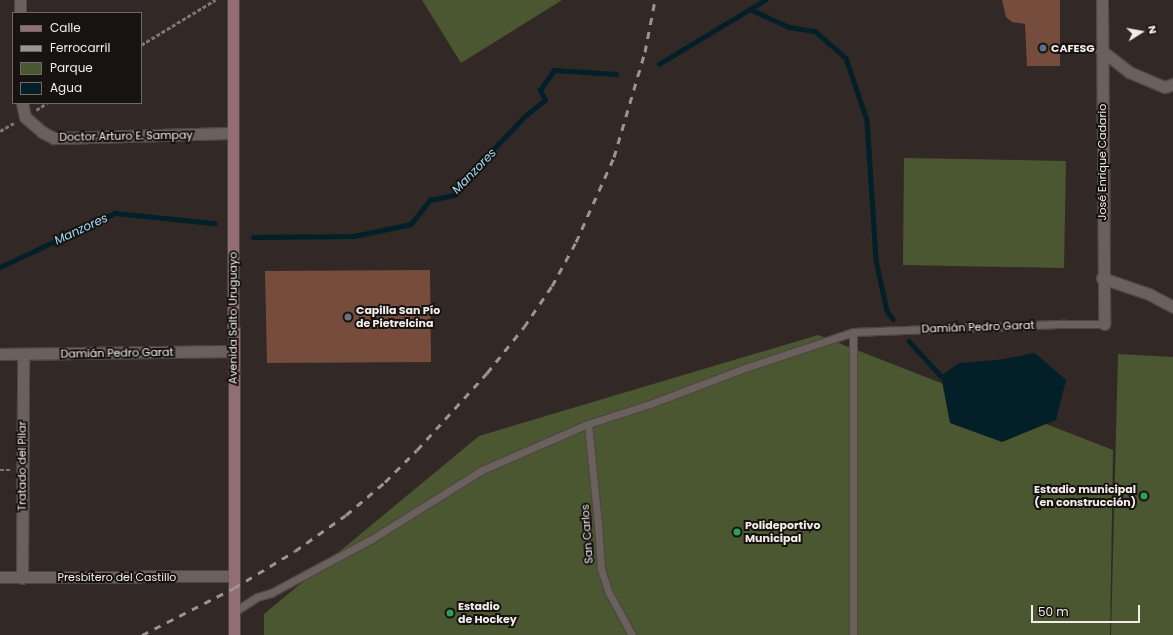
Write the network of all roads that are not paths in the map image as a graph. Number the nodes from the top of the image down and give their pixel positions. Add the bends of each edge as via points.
1 (20, 0) edge
2 (234, 0) edge
3 (1102, 0) edge
4 (20, 12) edge
5 (1101, 50) junction
6 (1170, 87) edge
7 (22, 104) edge
8 (233, 133) junction
9 (1102, 278) junction
10 (1173, 307) edge
11 (1104, 324) joint
12 (853, 332) junction
13 (233, 351) junction
14 (0, 354) edge
15 (23, 355) junction
16 (588, 424) junction
17 (234, 576) junction
18 (0, 577) edge
19 (22, 578) junction
20 (234, 612) junction
21 (234, 635) edge
22 (632, 635) edge
23 (853, 635) edge

1 - 4 street
2 - 8 main road, Avenida Salto Uruguayo
3 - 5 street, José Enrique Cadario
5 - 6 street via 1129,72
5 - 9 street, José Enrique Cadario
7 - 8 street, Doctor Arturo E. Sampay via 25,117 42,132 54,138
8 - 13 main road, Avenida Salto Uruguayo
9 - 10 street via 1149,294
9 - 11 street, José Enrique Cadario
11 - 12 lane, Damián Pedro Garat
12 - 16 lane, Damián Pedro Garat
12 - 23 lane
13 - 15 street, Damián Pedro Garat
13 - 17 main road, Avenida Salto Uruguayo
14 - 15 street, Damián Pedro Garat
15 - 19 street, Tratado del Pilar
16 - 20 lane, Damián Pedro Garat via 482,470 370,540 271,593 257,597
16 - 22 lane, San Carlos via 600,569 609,593
17 - 19 street, Presbítero del Castillo
17 - 20 main road, Avenida Salto Uruguayo
18 - 19 street, Presbítero del Castillo
20 - 21 main road, Avenida Salto Uruguayo

